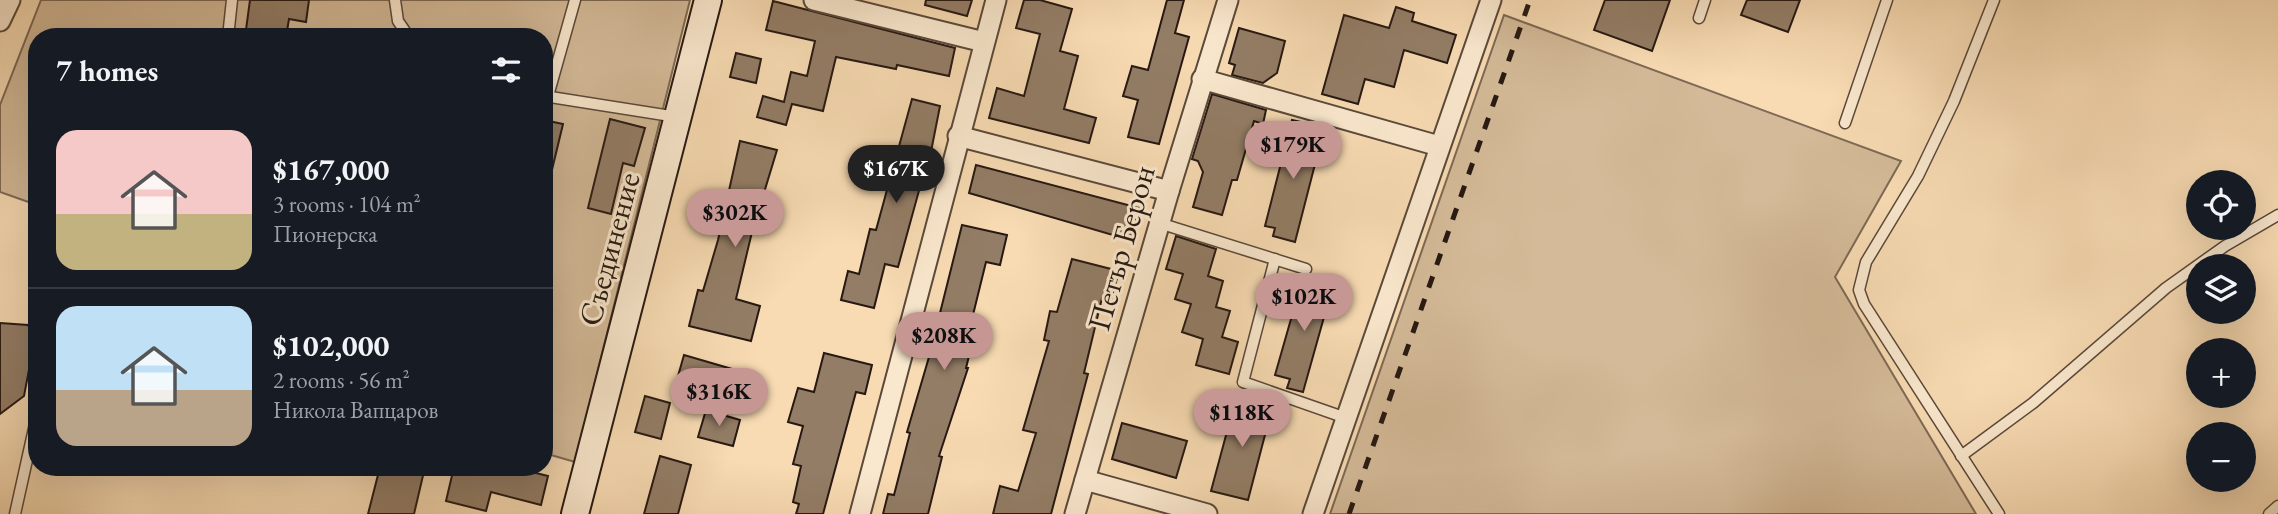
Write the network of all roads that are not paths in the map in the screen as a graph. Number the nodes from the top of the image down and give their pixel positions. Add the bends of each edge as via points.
1 (10, 0) edge
2 (232, 0) edge
3 (395, 0) edge
4 (575, 0) edge
5 (708, 0) edge
6 (814, 0) edge
7 (996, 0) edge
8 (1228, 0) edge
9 (1491, 0) edge
10 (1705, 0) edge
11 (1887, 0) edge
12 (1994, 0) edge
13 (1699, 18) dead end
14 (0, 21) edge
15 (229, 28) edge
16 (403, 28) edge
17 (984, 43) junction
18 (553, 73) edge
19 (1202, 79) junction
20 (553, 97) edge
21 (677, 117) junction
22 (1845, 123) dead end
23 (958, 136) junction
24 (1439, 146) junction
25 (1169, 191) junction
26 (2278, 215) edge
27 (1159, 223) junction
28 (1275, 259) junction
29 (1306, 269) dead end
30 (1346, 418) junction
31 (28, 456) edge
32 (1962, 456) junction
33 (1085, 480) junction
34 (2278, 506) edge
35 (15, 514) edge
36 (575, 514) edge
37 (860, 514) edge
38 (1076, 514) edge
39 (1207, 514) edge
40 (1314, 514) edge
41 (1998, 514) edge
42 (2269, 514) edge

1 - 14 street
2 - 15 lane
3 - 16 lane
4 - 18 lane
5 - 21 street, Съединение
6 - 17 street
7 - 17 street
8 - 19 street, Петър Берон
9 - 24 street
10 - 13 lane
11 - 22 lane
12 - 32 lane via 1918,176 1860,277 1864,304
17 - 23 street
19 - 24 street
19 - 25 street, Петър Берон
20 - 21 lane
21 - 36 street, Съединение
23 - 25 street
23 - 37 street
24 - 30 street
25 - 27 street, Петър Берон
26 - 32 lane via 2166,288 2033,403
27 - 28 lane
27 - 33 street, Петър Берон
28 - 29 lane
28 - 30 lane via 1243,382
30 - 40 street
31 - 35 lane
32 - 41 lane
33 - 38 street, Петър Берон
33 - 39 street
34 - 42 lane

